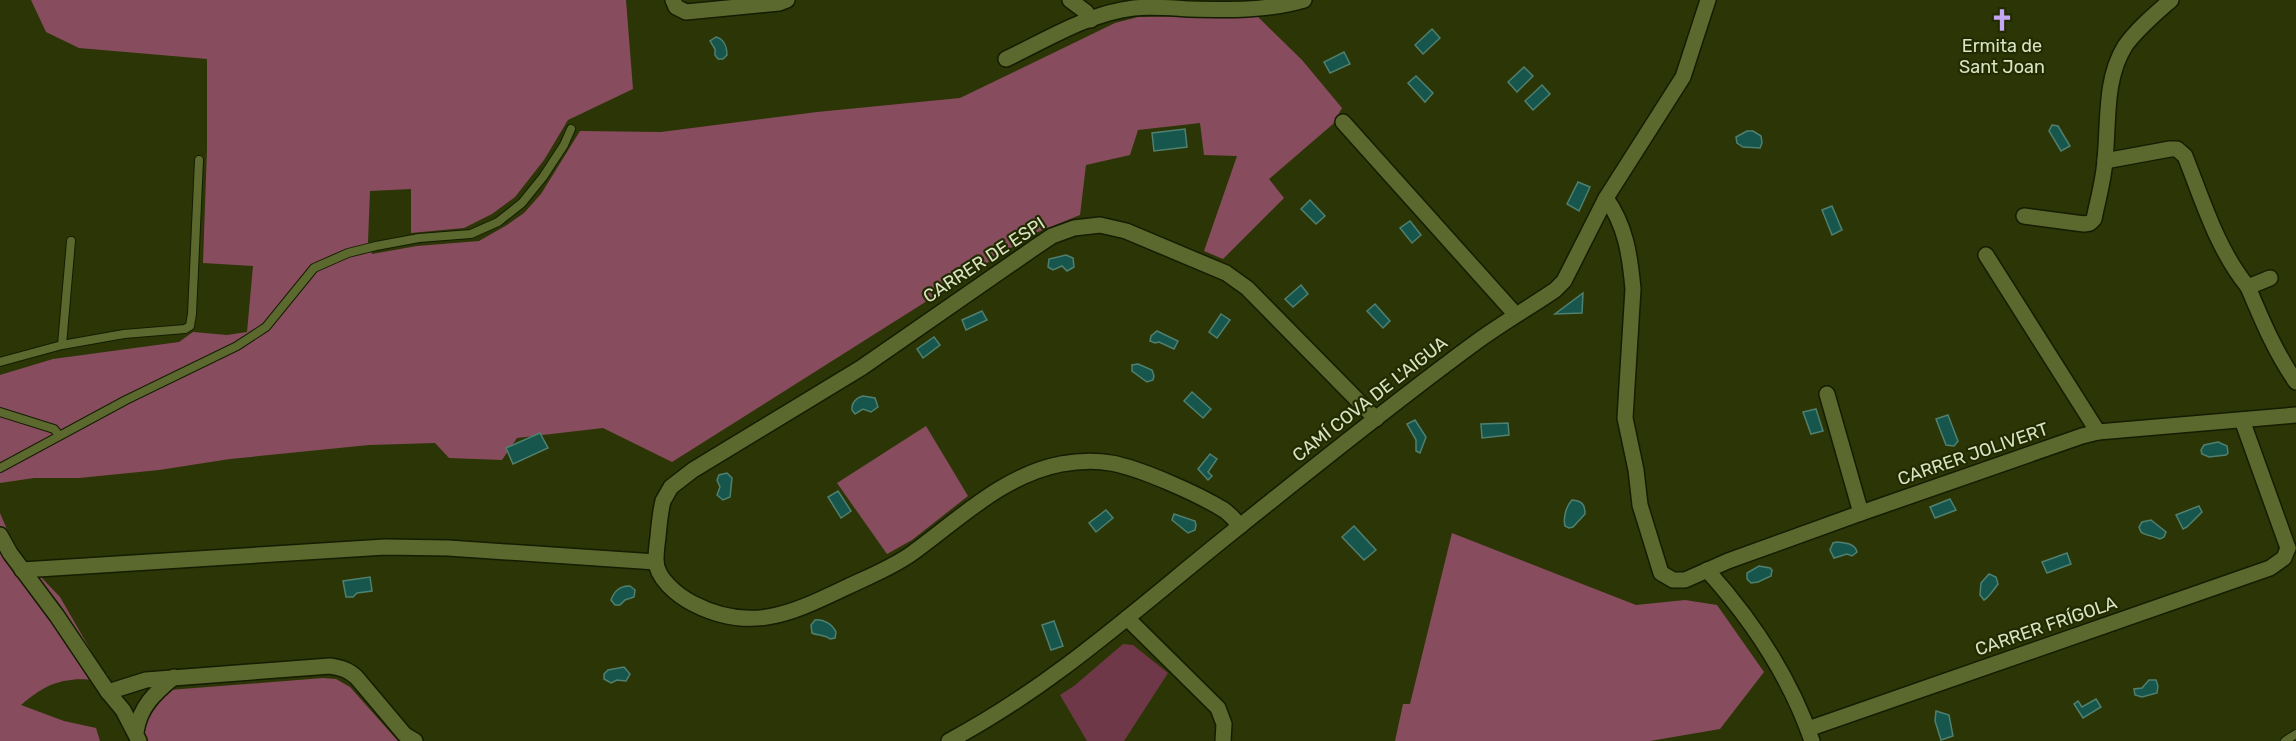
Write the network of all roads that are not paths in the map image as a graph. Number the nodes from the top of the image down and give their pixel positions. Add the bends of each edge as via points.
1 (673, 0) edge
2 (787, 0) edge
3 (1070, 0) edge
4 (1304, 0) edge
5 (1708, 0) edge
6 (2171, 0) edge
7 (1091, 20) junction
8 (1006, 59) dead end
9 (1343, 122) dead end
10 (571, 129) dead end
11 (199, 159) dead end
12 (2105, 161) junction
13 (1606, 198) junction
14 (2024, 216) dead end
15 (71, 241) dead end
16 (1986, 255) dead end
17 (2270, 278) dead end
18 (2248, 287) junction
19 (1516, 315) junction
20 (62, 345) junction
21 (0, 362) edge
22 (2296, 382) edge
23 (1827, 394) dead end
24 (0, 412) edge
25 (2296, 415) edge
26 (1376, 419) junction
27 (2242, 420) junction
28 (2098, 432) junction
29 (59, 435) junction
30 (0, 468) edge
31 (1861, 513) junction
32 (1240, 526) junction
33 (0, 535) edge
34 (2292, 548) edge
35 (656, 562) junction
36 (22, 570) junction
37 (1707, 570) junction
38 (1127, 618) junction
39 (174, 678) junction
40 (108, 692) junction
41 (2296, 734) edge
42 (1810, 735) edge
43 (137, 736) edge
44 (415, 741) edge
45 (949, 741) edge
46 (1223, 741) edge
47 (2285, 741) edge

1 - 2 street via 676,7 686,12
3 - 7 street
4 - 7 street via 1244,10 1135,8
5 - 13 street, CAMÍ COVA DE L'AIGUA via 1683,77
6 - 12 street via 2138,31 2117,64 2109,92
7 - 8 street
9 - 19 street
10 - 29 lane via 543,177 522,203 498,222 471,234 419,238 348,253 314,268 266,327 237,346
11 - 20 lane via 189,326
12 - 14 street via 2090,223
12 - 18 street via 2170,149 2181,152 2222,249
13 - 19 street, CAMÍ COVA DE L'AIGUA via 1569,275 1555,290
13 - 37 street, CARRER JOLIVERT via 1618,215 1631,266 1633,289 1624,409 1644,519 1661,573 1673,580 1685,580
15 - 20 lane
16 - 28 street
17 - 18 street
18 - 22 street via 2278,354
19 - 26 street, CAMÍ COVA DE L'AIGUA
20 - 21 lane
23 - 31 street
24 - 29 lane via 54,429
25 - 27 street, CARRER JOLIVERT
26 - 32 street, CAMÍ COVA DE L'AIGUA
26 - 35 street, CARRER DE ESPI via 1236,279 1126,231 1100,225 1074,228 1052,236 861,368 680,479 663,501
27 - 28 street, CARRER JOLIVERT
27 - 34 street
28 - 31 street, CARRER JOLIVERT
29 - 30 lane
31 - 37 street, CARRER JOLIVERT
32 - 35 street via 1224,510 1129,467 1078,461 1022,477 897,563 776,617 748,620 698,606 672,588
32 - 38 street, CAMÍ COVA DE L'AIGUA
33 - 36 street
34 - 42 street, CARRER FRÍGOLA via 2270,568
35 - 36 street via 385,547
36 - 40 street
37 - 42 street via 1734,600 1786,678
38 - 45 street, CAMÍ COVA DE L'AIGUA via 1042,685
38 - 46 street via 1218,708 1224,724
39 - 40 street via 146,680
39 - 43 street via 146,704
39 - 44 street via 243,671 349,670 405,735
40 - 43 street
41 - 47 lane

